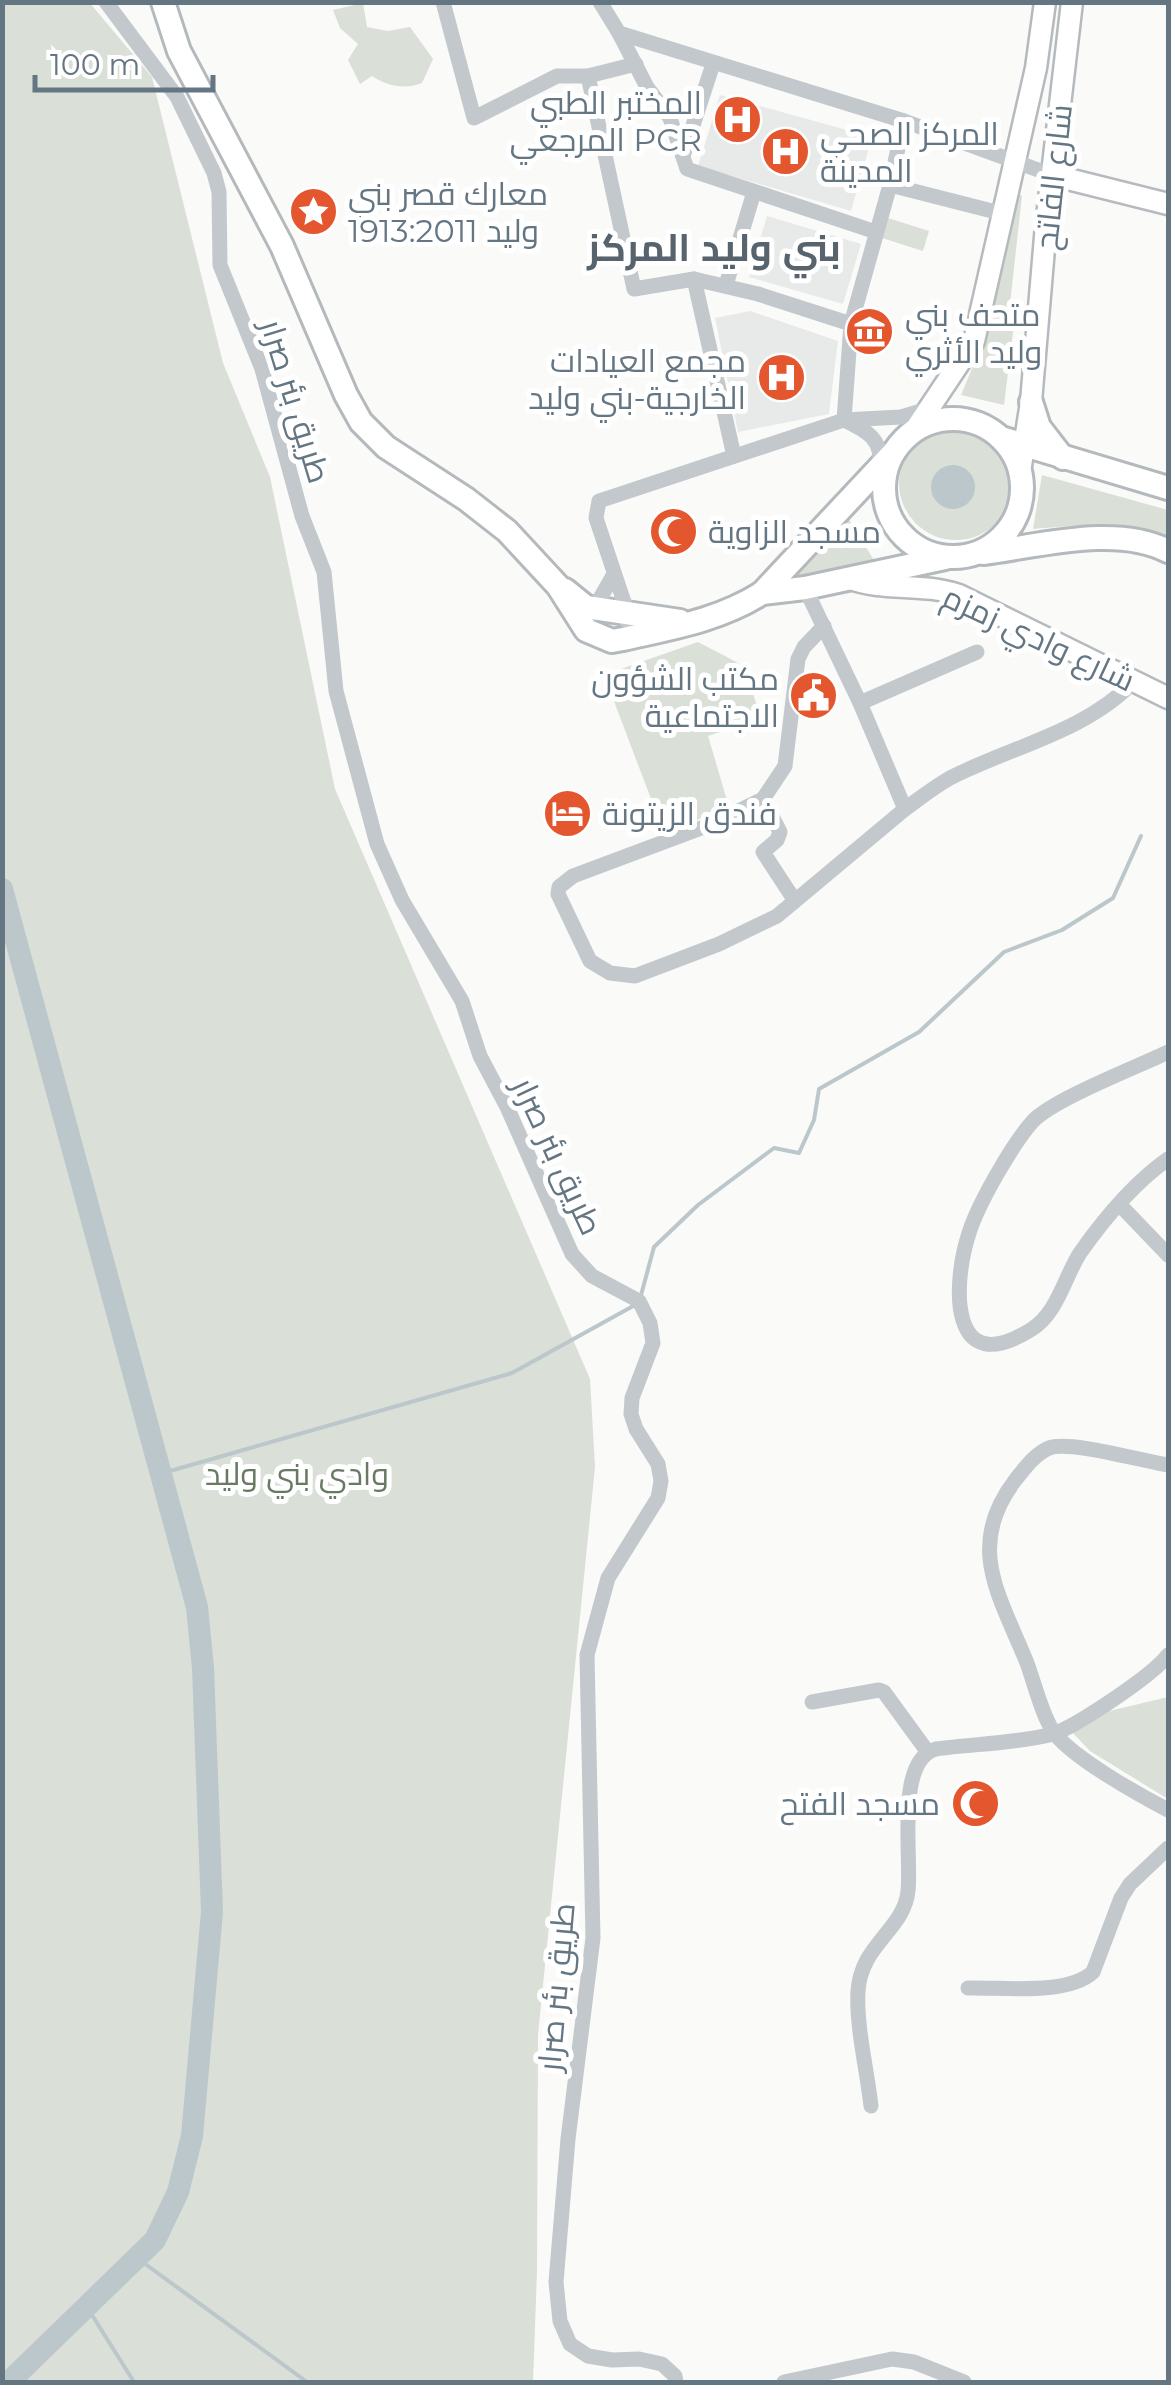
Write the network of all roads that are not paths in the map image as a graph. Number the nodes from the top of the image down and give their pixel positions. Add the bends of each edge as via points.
1 (106, 2) edge
2 (164, 2) edge
3 (443, 2) edge
4 (600, 2) edge
5 (1045, 2) edge
6 (1072, 2) edge
7 (619, 33) junction
8 (1041, 37) junction
9 (1068, 43) junction
10 (636, 64) junction
11 (713, 64) junction
12 (588, 76) junction
13 (904, 122) junction
14 (682, 156) junction
15 (1016, 160) junction
16 (1052, 175) junction
17 (890, 184) junction
18 (754, 192) junction
19 (1168, 204) edge
20 (1004, 214) junction
21 (876, 232) junction
22 (694, 278) junction
23 (726, 285) junction
24 (851, 324) junction
25 (1031, 402) junction
26 (931, 408) junction
27 (844, 420) junction
28 (914, 431) junction
29 (1001, 438) junction
30 (1026, 447) junction
31 (734, 456) junction
32 (1063, 458) junction
33 (887, 460) junction
34 (1020, 472) junction
35 (1168, 488) edge
36 (1168, 551) edge
37 (963, 556) junction
38 (614, 574) junction
39 (848, 578) junction
40 (805, 588) junction
41 (762, 593) junction
42 (627, 611) junction
43 (588, 617) junction
44 (699, 622) junction
45 (824, 626) junction
46 (624, 639) junction
47 (977, 652) dead end
48 (1134, 681) junction
49 (1168, 698) edge
50 (860, 703) junction
51 (763, 799) junction
52 (905, 808) junction
53 (794, 901) junction
54 (1168, 1052) edge
55 (1168, 1160) edge
56 (1120, 1205) junction
57 (1168, 1256) edge
58 (1168, 1466) edge
59 (1168, 1658) edge
60 (812, 1702) dead end
61 (1054, 1733) junction
62 (927, 1752) junction
63 (1168, 1810) edge
64 (1168, 1848) edge
65 (968, 1988) dead end
66 (871, 2106) dead end
67 (676, 2382) edge
68 (784, 2382) edge
69 (964, 2382) edge

1 - 67 street, طريق بئر صرار via 178,97 214,173 220,265 262,369 324,572 336,690 377,844 462,1002 480,1056 572,1254 592,1276 639,1301 650,1323 653,1343 631,1414 658,1464 658,1498 608,1578 587,1655 592,1938 556,2282 570,2344 588,2356 662,2364
2 - 43 highway via 179,51 282,246 362,422 386,447 495,522
3 - 12 street via 474,118 557,76
4 - 7 street
5 - 8 main road, شارع الفاتح
6 - 9 main road, شارع الفاتح
7 - 10 street
7 - 11 street
8 - 9 main road
8 - 15 main road, شارع الفاتح
9 - 16 main road, شارع الفاتح
10 - 12 street
10 - 14 street via 670,118
11 - 13 street
11 - 14 street
12 - 22 street via 634,289
13 - 15 street
13 - 17 street
14 - 18 street via 687,168
15 - 16 street
15 - 20 main road, شارع الفاتح
16 - 19 main road
16 - 25 main road, شارع الفاتح
17 - 20 street
17 - 21 street
18 - 21 street
18 - 23 street
20 - 26 main road, شارع الفاتح via 974,341
21 - 24 street
22 - 23 street
22 - 31 street
23 - 24 street
24 - 27 street
25 - 30 main road, شارع الفاتح
25 - 32 highway via 1039,427
26 - 27 street
26 - 28 main road, شارع الفاتح
27 - 31 street
27 - 33 street via 877,440
28 - 29 highway via 960,419
28 - 33 highway
29 - 30 highway
29 - 34 highway
30 - 32 highway
30 - 34 main road, شارع الفاتح
31 - 38 street via 599,501 596,518
32 - 35 highway
33 - 37 highway via 889,516 896,528 931,554
33 - 41 highway
34 - 37 highway via 1011,525 998,540
36 - 37 highway via 1100,536
37 - 39 highway
38 - 42 street
38 - 43 street
39 - 40 highway
39 - 48 main road, شارع وادي زمزم via 959,595
40 - 41 highway
40 - 45 street
41 - 44 highway
42 - 43 highway
42 - 44 highway
42 - 46 street
43 - 46 highway via 604,638
44 - 46 highway
45 - 50 street
45 - 51 street via 798,659 785,766
47 - 50 street
48 - 49 main road, شارع وادي زمزم
48 - 52 street via 1097,710 949,779
50 - 52 street
51 - 53 street via 780,832 763,852
51 - 53 street via 573,876 558,894 590,961 623,976 753,930
52 - 53 street
54 - 56 street via 1046,1111 1026,1131 970,1228 962,1276 968,1336 997,1346 1033,1328 1052,1310 1079,1256
55 - 56 street
56 - 57 street
58 - 61 street via 1066,1445 1049,1448 1019,1475 992,1519 994,1581
59 - 61 street
60 - 62 street via 884,1692
61 - 62 street
61 - 63 street
62 - 66 street via 909,1792 908,1895 861,1972
64 - 65 street via 1121,1898 1086,1979 1064,1987
68 - 69 street via 892,2359

